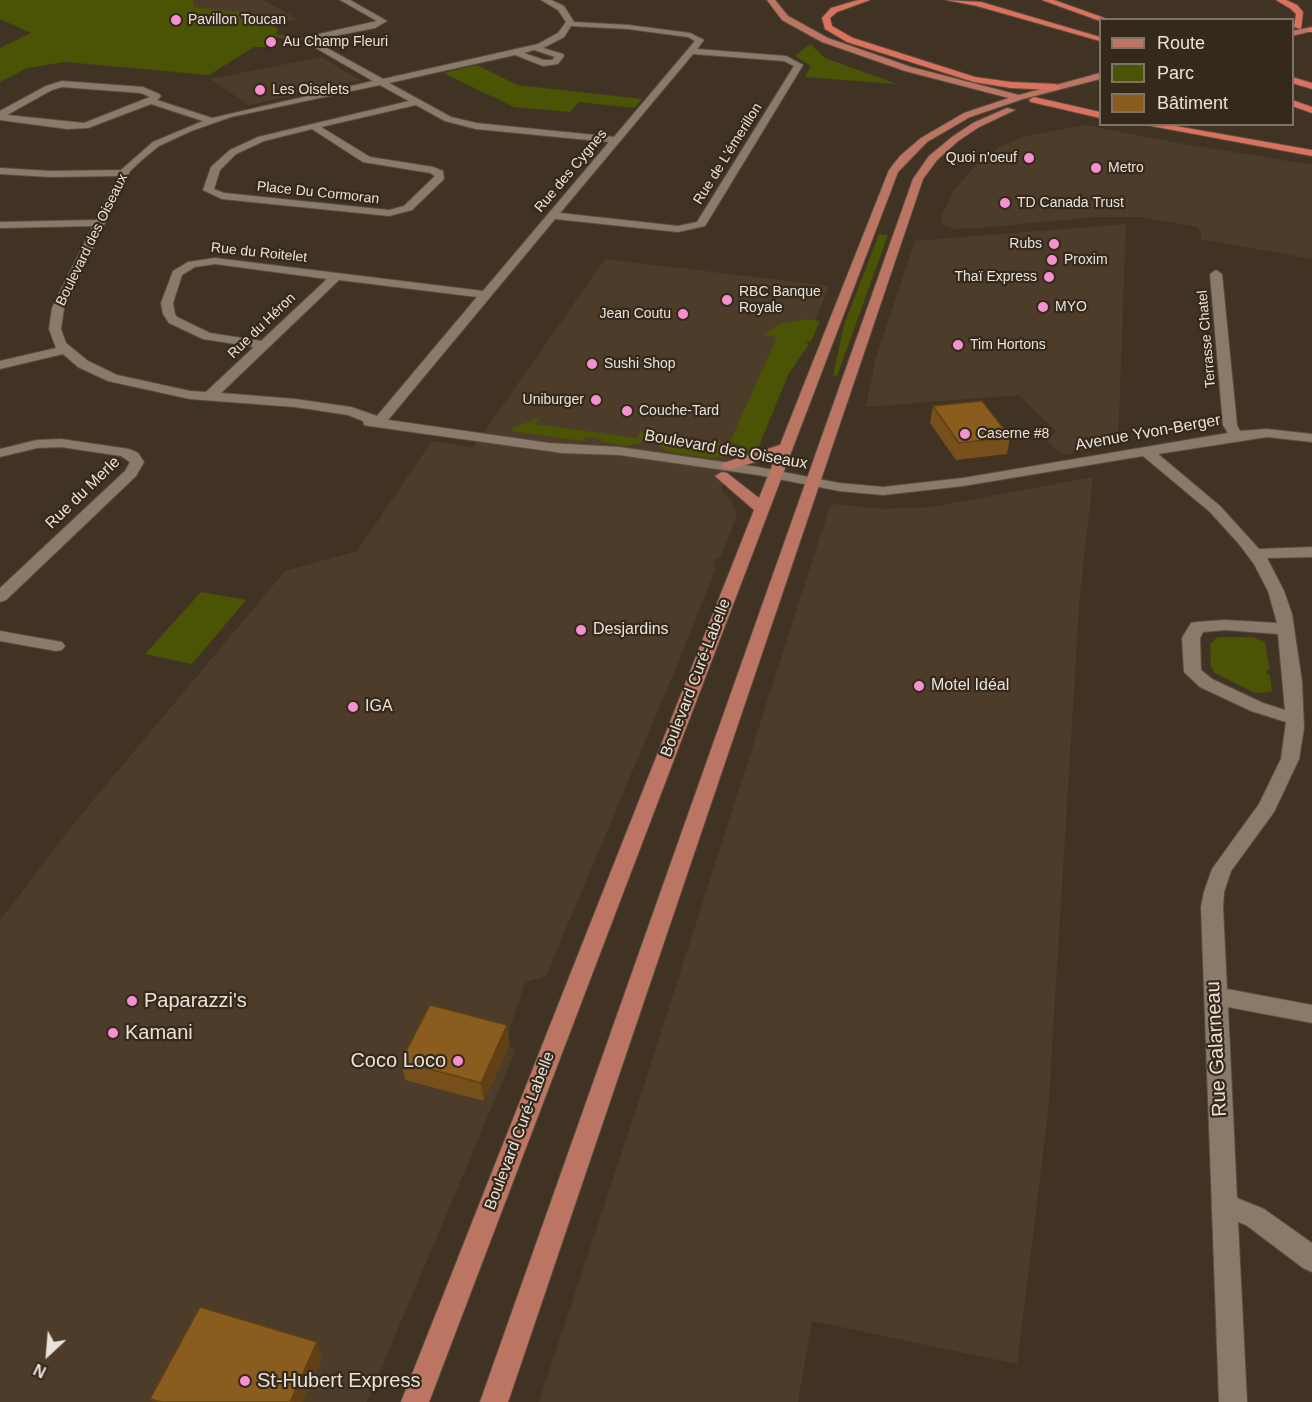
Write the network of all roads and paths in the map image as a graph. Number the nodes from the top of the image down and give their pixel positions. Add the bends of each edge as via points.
1 (344, 0) edge
2 (545, 0) edge
3 (771, 0) edge
4 (866, 0) edge
5 (950, 0) edge
6 (986, 0) edge
7 (1046, 0) edge
8 (1280, 0) edge
9 (1100, 18) edge
10 (569, 24) junction
11 (1312, 28) edge
12 (1294, 30) edge
13 (1099, 38) edge
14 (1099, 38) edge
15 (535, 48) junction
16 (691, 51) junction
17 (517, 53) junction
18 (1099, 76) edge
19 (1294, 79) edge
20 (1294, 79) edge
21 (1312, 81) edge
22 (381, 82) junction
23 (1099, 83) edge
24 (970, 86) junction
25 (1312, 86) edge
26 (1056, 87) junction
27 (1020, 97) junction
28 (1034, 100) junction
29 (151, 101) junction
30 (418, 102) junction
31 (1294, 103) edge
32 (982, 108) junction
33 (1312, 110) edge
34 (1099, 115) edge
35 (0, 116) edge
36 (210, 120) junction
37 (313, 126) junction
38 (1157, 126) edge
39 (617, 140) junction
40 (1312, 153) edge
41 (0, 171) edge
42 (125, 173) junction
43 (553, 216) junction
44 (99, 223) junction
45 (0, 225) edge
46 (1216, 274) dead end
47 (336, 276) junction
48 (486, 295) junction
49 (264, 345) junction
50 (64, 350) junction
51 (0, 365) edge
52 (209, 397) junction
53 (379, 422) junction
54 (1236, 436) junction
55 (1312, 438) edge
56 (785, 448) junction
57 (1147, 452) junction
58 (0, 453) edge
59 (725, 471) junction
60 (774, 478) junction
61 (813, 483) junction
62 (761, 508) junction
63 (1312, 552) edge
64 (1256, 554) junction
65 (0, 597) edge
66 (1287, 629) junction
67 (0, 636) edge
68 (56, 646) dead end
69 (1295, 719) junction
70 (1216, 996) junction
71 (1312, 1014) edge
72 (1224, 1205) junction
73 (1312, 1259) edge
74 (415, 1402) edge
75 (494, 1402) edge
76 (1233, 1402) edge

1 - 22 street via 383,21 311,42
2 - 10 street via 565,12
3 - 24 main road via 785,18 818,37
4 - 26 highway via 834,10 826,18 828,27 850,40 974,79
5 - 13 highway via 978,4
6 - 14 highway
7 - 9 highway
8 - 12 highway via 1300,14
10 - 15 street, Boulevard des Oiseaux via 561,35
10 - 16 street via 693,35 700,40
11 - 12 main road
15 - 17 street, Boulevard des Oiseaux
15 - 17 street via 560,56 555,62 543,63
16 - 39 street, Rue des Cygnes
16 - 43 street, Rue de L'émerillon via 783,59 799,65 701,224 678,229
17 - 22 street, Boulevard des Oiseaux
18 - 26 main road, Boulevard Curé-Labelle
19 - 21 highway
20 - 25 highway
22 - 30 street
22 - 36 street, Boulevard des Oiseaux
23 - 28 main road
24 - 27 main road
24 - 32 main road via 985,97
26 - 27 main road, Boulevard Curé-Labelle
27 - 28 main road
27 - 32 main road, Boulevard Curé-Labelle
28 - 34 highway
28 - 61 main road via 963,133 924,170
29 - 35 street via 85,126
29 - 35 street via 156,96 147,90 62,84
29 - 36 street
30 - 37 street, Place Du Cormoran
30 - 39 street via 468,125
31 - 33 highway
32 - 56 main road, Boulevard Curé-Labelle via 929,136 895,168
36 - 42 street, Boulevard des Oiseaux via 156,144
37 - 37 street, Place Du Cormoran via 261,139 233,152 215,169 208,190 222,196 389,213 408,208 440,177 433,170 369,161
38 - 40 highway
39 - 43 street, Rue des Cygnes
41 - 42 street
42 - 44 street, Boulevard des Oiseaux
43 - 48 street, Rue des Cygnes
44 - 45 street
44 - 50 street, Boulevard des Oiseaux via 58,308 55,329
46 - 54 street, Terrasse Chatel via 1229,417
47 - 48 street, Rue du Roitelet
47 - 49 street, Rue du Héron
47 - 49 street, Rue du Roitelet via 215,261 192,264 177,273 167,303 173,320 207,336
48 - 53 street, Rue des Cygnes
49 - 52 street, Rue du Héron
50 - 51 street
50 - 52 street, Boulevard des Oiseaux via 113,378
52 - 53 street, Boulevard des Oiseaux via 345,421
53 - 59 street, Boulevard des Oiseaux via 614,460
54 - 55 street, Avenue Yvon-Berger via 1267,433
54 - 57 street, Avenue Yvon-Berger
56 - 59 main road
56 - 60 main road, Boulevard Curé-Labelle
57 - 61 street, Avenue Yvon-Berger via 911,490 866,490
57 - 64 street, Rue Galarneau via 1215,508
58 - 65 street, Rue du Merle via 61,443 124,452 137,462 131,473
59 - 60 street, Boulevard des Oiseaux
59 - 62 main road
60 - 61 street, Boulevard des Oiseaux
60 - 62 main road, Boulevard Curé-Labelle
61 - 75 main road
62 - 74 main road, Boulevard Curé-Labelle
63 - 64 street
64 - 66 street, Rue Galarneau via 1276,591
66 - 69 street, Rue Galarneau
66 - 69 street via 1197,627 1191,638 1191,664 1193,672 1206,683 1257,707
67 - 68 street
69 - 70 street, Rue Galarneau via 1290,759 1276,791 1226,862 1214,892 1211,918
70 - 71 street
70 - 72 street, Rue Galarneau
72 - 73 street via 1249,1214
72 - 76 street, Rue Galarneau

